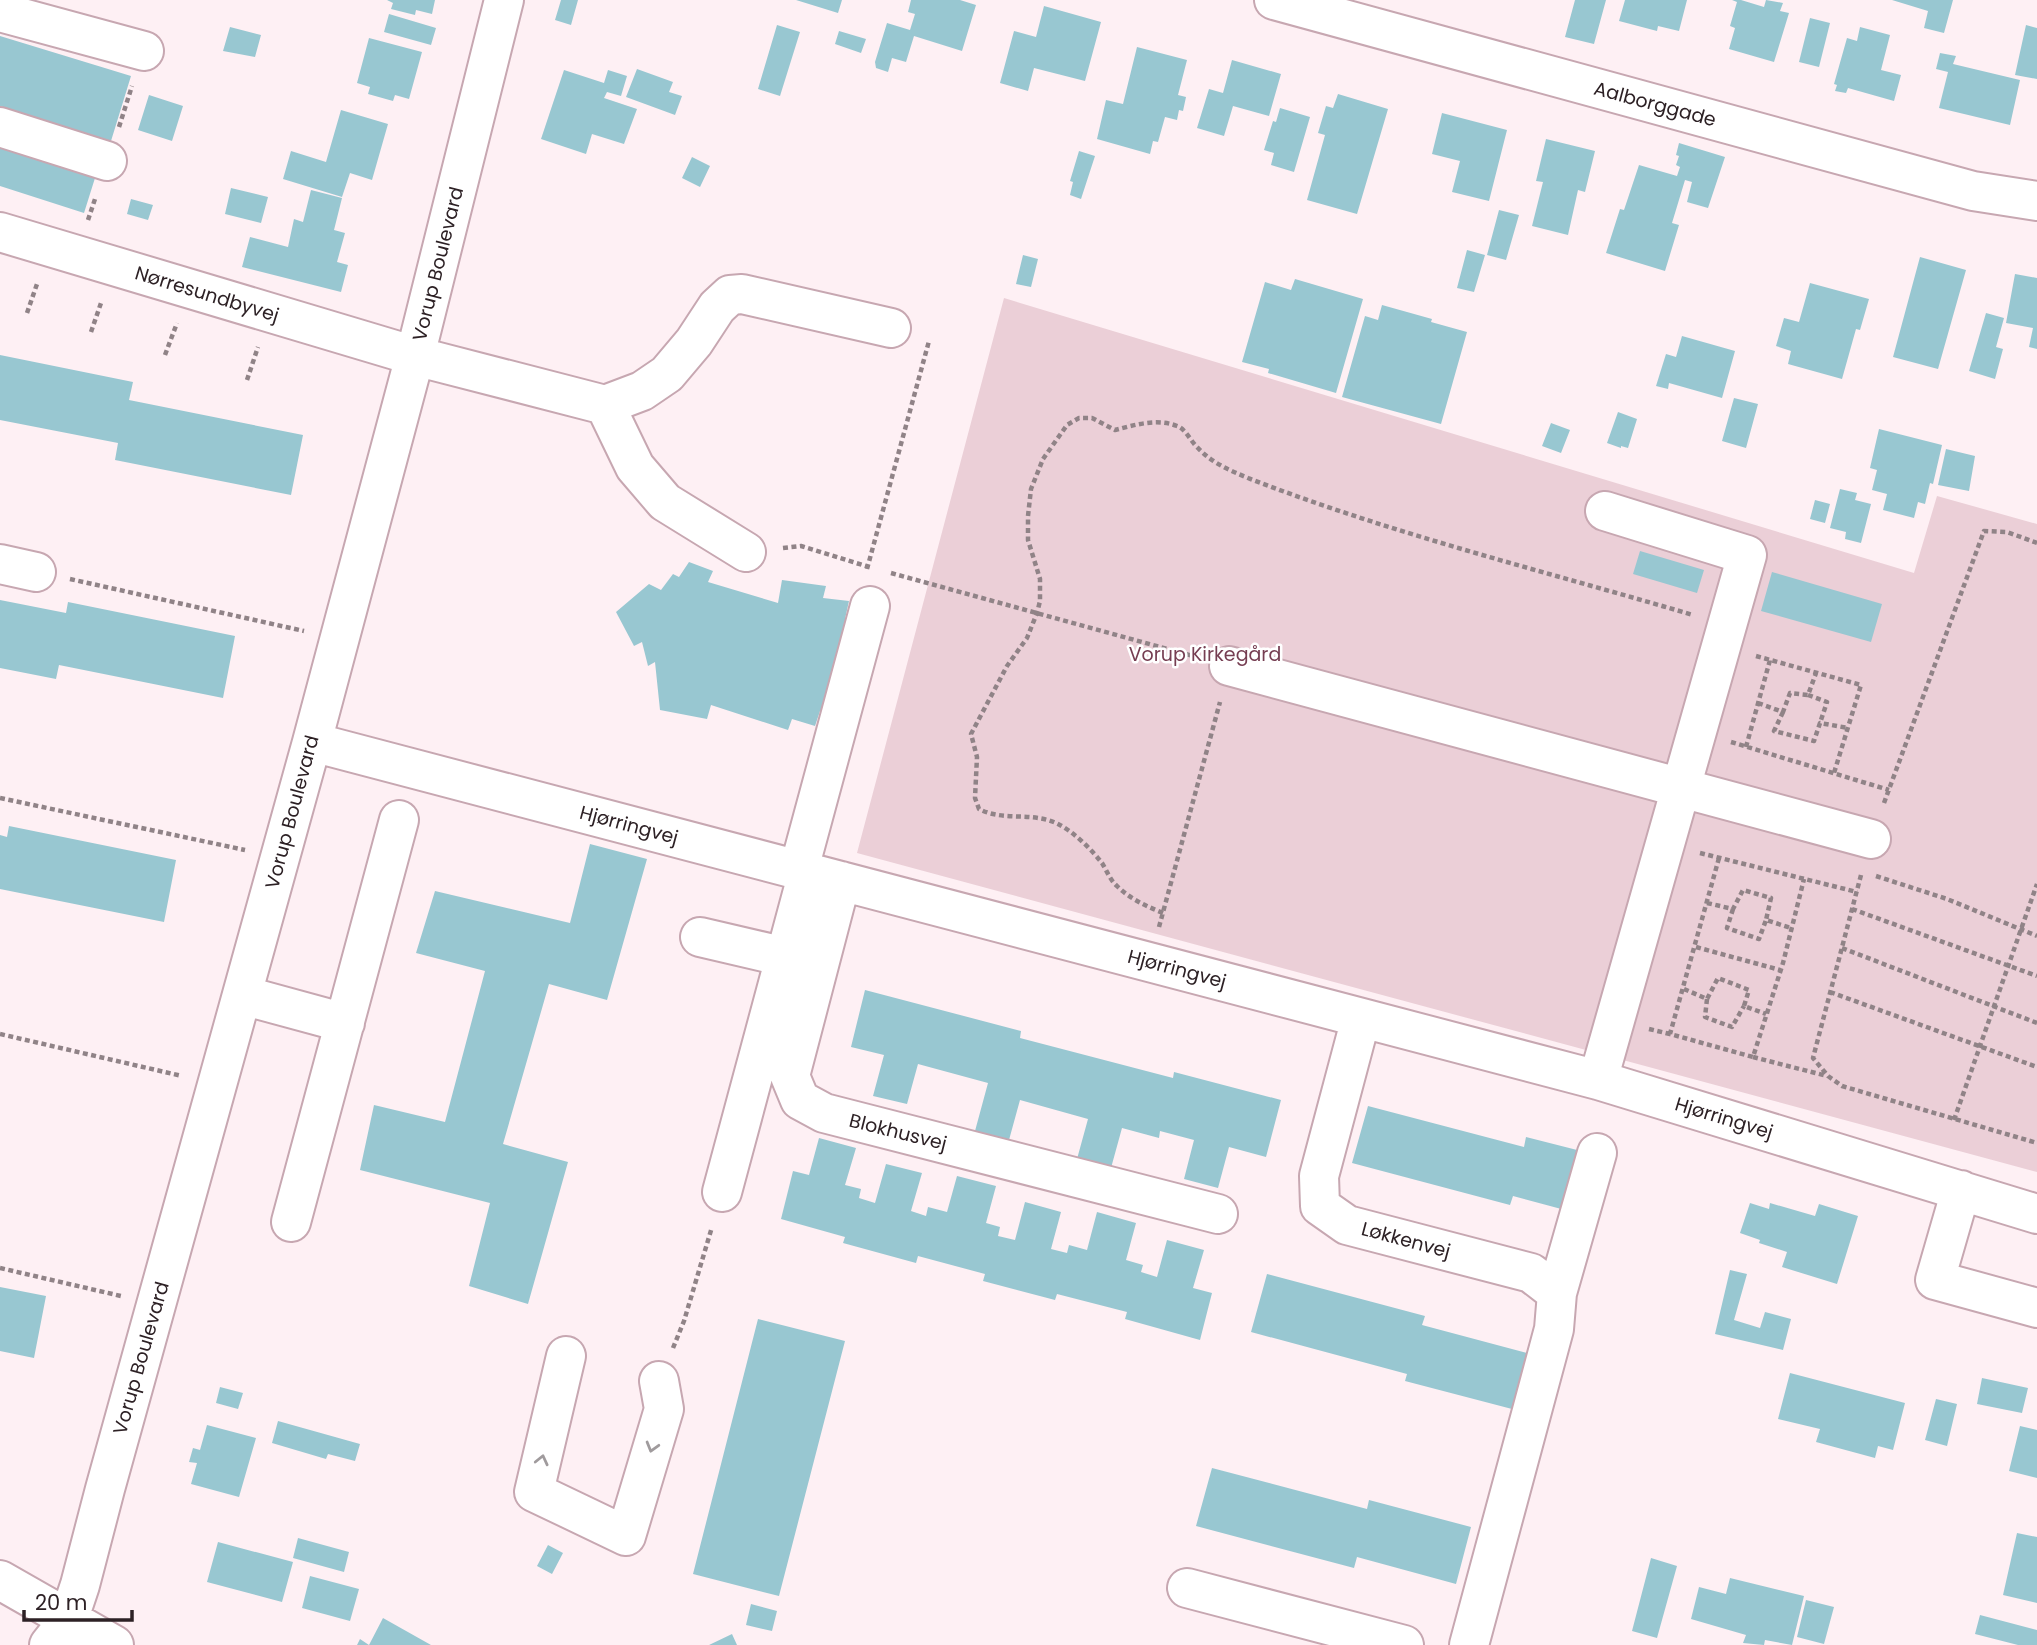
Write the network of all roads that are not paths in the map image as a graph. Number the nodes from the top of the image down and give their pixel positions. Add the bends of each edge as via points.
1 (504, 0) edge
2 (1274, 0) edge
3 (0, 12) edge
4 (144, 51) dead end
5 (0, 127) edge
6 (107, 161) dead end
7 (2037, 201) edge
8 (0, 232) edge
9 (891, 328) road end
10 (415, 356) junction
11 (606, 405) junction
12 (1605, 511) dead end
13 (746, 552) road end
14 (868, 590) road end
15 (1229, 666) road end
16 (312, 743) junction
17 (1681, 788) junction
18 (399, 820) dead end
19 (1866, 855) road end
20 (816, 874) junction
21 (701, 937) dead end
22 (786, 957) junction
23 (242, 995) junction
24 (1361, 1018) junction
25 (345, 1023) junction
26 (1598, 1080) junction
27 (1597, 1153) dead end
28 (1961, 1190) junction
29 (722, 1192) road end
30 (1219, 1214) dead end
31 (2037, 1214) edge
32 (291, 1222) dead end
33 (1556, 1293) junction
34 (2037, 1308) edge
35 (566, 1356) dead end
36 (659, 1381) road end
37 (0, 1580) edge
38 (1187, 1588) dead end
39 (59, 1633) edge
40 (114, 1645) edge
41 (1404, 1645) edge
42 (1469, 1645) edge

1 - 10 street, Vorup Boulevard
2 - 7 street, Aalborggade via 1973,191
3 - 4 street
5 - 6 street
8 - 10 street, Nørresundbyvej
9 - 11 street via 743,294 730,295 667,374 642,391
10 - 11 street, Nørresundbyvej
10 - 16 street, Vorup Boulevard
11 - 13 street via 635,467 665,502
12 - 17 street via 1747,555
14 - 20 street
15 - 17 street
16 - 20 street, Hjørringvej
16 - 23 street, Vorup Boulevard
17 - 19 street
17 - 26 street
18 - 25 street
20 - 22 street
20 - 24 street, Hjørringvej
20 - 30 street, Blokhusvej via 790,1076 800,1100 824,1113
21 - 22 street
22 - 29 street
23 - 25 street
23 - 39 street, Vorup Boulevard via 80,1585
24 - 26 street, Hjørringvej
24 - 33 street, Løkkenvej via 1319,1176 1320,1206 1348,1225 1531,1273
25 - 32 street
26 - 28 street, Hjørringvej
27 - 33 street
28 - 31 street, Hjørringvej
28 - 34 street via 1936,1280
33 - 42 street via 1553,1329
36 -> 35 street via 664,1409 626,1536 534,1492
37 - 39 street
38 - 41 street
39 - 40 street

